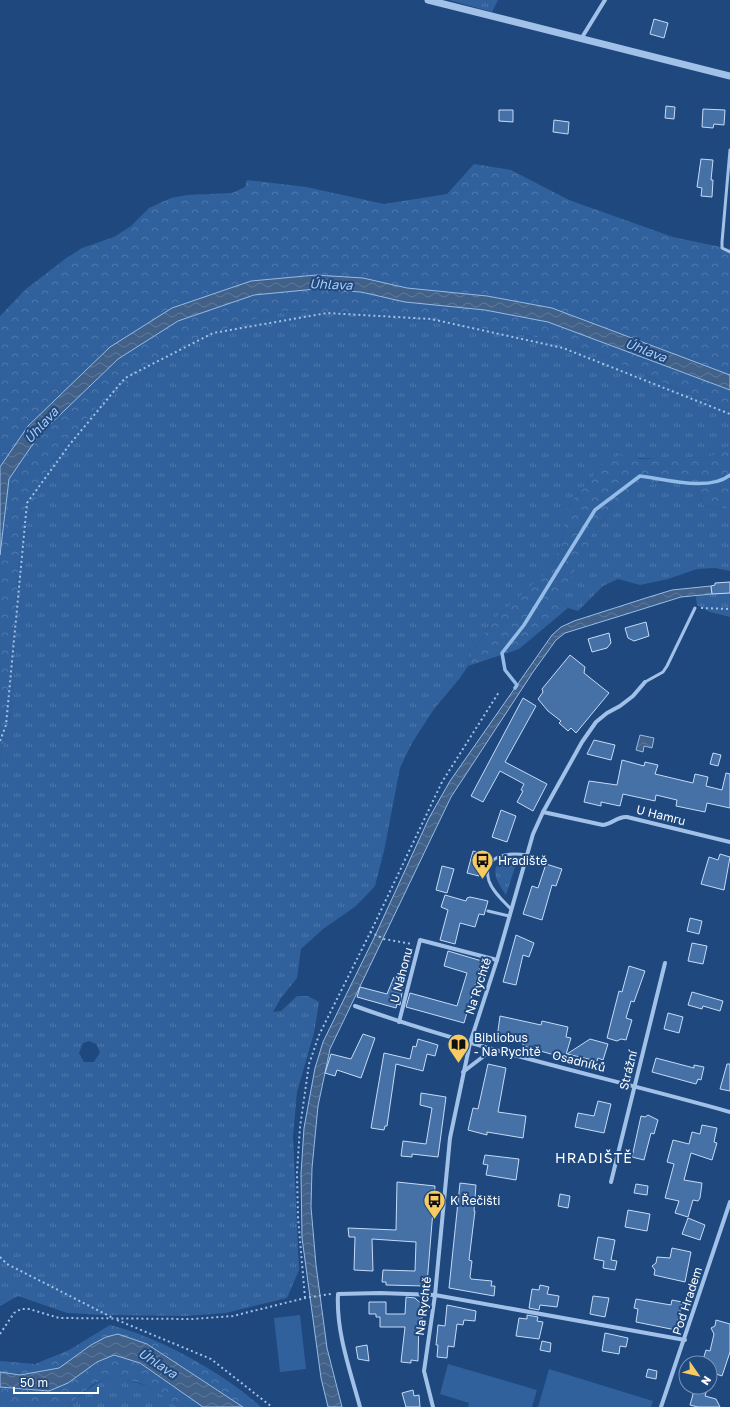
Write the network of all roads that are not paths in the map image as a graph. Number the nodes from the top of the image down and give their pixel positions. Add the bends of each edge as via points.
1 (428, 0) edge
2 (605, 0) edge
3 (580, 39) junction
4 (730, 76) edge
5 (730, 150) edge
6 (730, 252) edge
7 (695, 608) road end
8 (645, 682) joint
9 (543, 812) junction
10 (730, 842) edge
11 (526, 855) junction
12 (511, 909) junction
13 (488, 911) dead end
14 (509, 916) junction
15 (497, 960) junction
16 (666, 963) dead end
17 (354, 1006) dead end
18 (399, 1022) junction
19 (470, 1043) junction
20 (493, 1049) junction
21 (463, 1072) junction
22 (634, 1086) junction
23 (730, 1112) edge
24 (611, 1182) dead end
25 (730, 1202) edge
26 (435, 1295) junction
27 (685, 1340) junction
28 (360, 1407) edge
29 (433, 1407) edge
30 (660, 1407) edge

1 - 3 street
2 - 3 street
3 - 4 street
5 - 6 lane via 722,242 722,248
7 - 8 lane via 663,672
8 - 9 street, Na Rychtě via 620,706 596,722
9 - 10 street, U Hamru via 603,825 608,825 620,817 628,817
9 - 11 street, Na Rychtě
11 - 12 street, Na Rychtě
11 - 12 lane via 506,853 494,860 489,870 489,880 493,888
12 - 14 street, Na Rychtě
13 - 14 lane
14 - 15 street, Na Rychtě
15 - 18 street, U Náhonu via 420,940
15 - 19 street, Na Rychtě
16 - 22 street, Strážní
17 - 18 street, Osadníků
18 - 19 street, Osadníků
19 - 20 street, Osadníků
19 - 21 street, Na Rychtě
20 - 21 street
20 - 22 street, Osadníků
21 - 26 street, Na Rychtě via 450,1138
22 - 23 street, Osadníků
22 - 24 street, Strážní
25 - 27 street, Pod Hradem
26 - 27 street
26 - 28 street via 380,1292 338,1294 344,1350
26 - 29 street, Na Rychtě via 424,1371
27 - 30 street, Pod Hradem

